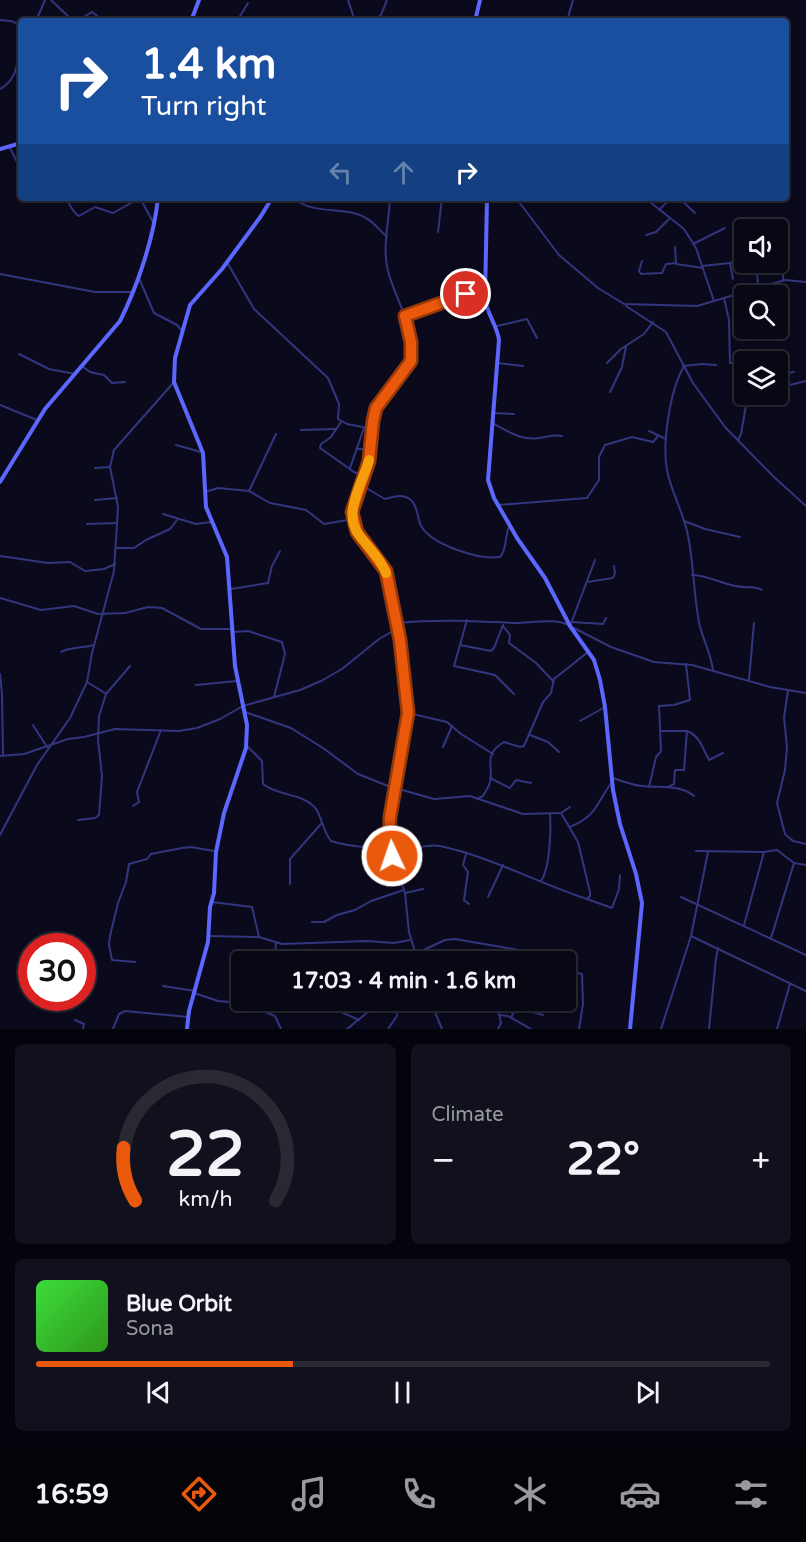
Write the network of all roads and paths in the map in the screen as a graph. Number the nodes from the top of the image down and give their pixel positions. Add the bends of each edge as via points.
1 (45, 0) edge
2 (51, 0) edge
3 (199, 0) edge
4 (348, 0) edge
5 (387, 0) edge
6 (480, 0) edge
7 (573, 0) edge
8 (248, 3) dead end
9 (37, 18) edge
10 (72, 18) edge
11 (81, 18) edge
12 (100, 18) edge
13 (193, 18) edge
14 (239, 18) edge
15 (354, 18) edge
16 (377, 18) edge
17 (476, 18) edge
18 (568, 18) edge
19 (0, 20) edge
20 (18, 24) edge
21 (18, 64) edge
22 (0, 89) edge
23 (18, 144) edge
24 (9, 146) junction
25 (0, 149) edge
26 (18, 164) edge
27 (68, 201) edge
28 (135, 201) edge
29 (142, 201) edge
30 (158, 201) edge
31 (270, 201) edge
32 (299, 201) edge
33 (390, 201) edge
34 (442, 201) edge
35 (487, 201) edge
36 (518, 201) edge
37 (648, 201) edge
38 (667, 201) edge
39 (682, 201) edge
40 (658, 210) junction
41 (695, 213) dead end
42 (669, 219) junction
43 (154, 223) junction
44 (789, 227) dead end
45 (725, 228) dead end
46 (438, 232) dead end
47 (646, 235) dead end
48 (387, 237) junction
49 (693, 244) junction
50 (675, 247) dead end
51 (226, 261) junction
52 (642, 261) dead end
53 (734, 262) edge
54 (676, 263) junction
55 (730, 263) junction
56 (703, 267) junction
57 (0, 274) edge
58 (138, 276) junction
59 (733, 279) dead end
60 (783, 281) junction
61 (806, 282) edge
62 (772, 285) edge
63 (485, 287) junction
64 (133, 292) junction
65 (734, 296) edge
66 (724, 298) junction
67 (714, 301) junction
68 (624, 304) junction
69 (405, 316) junction
70 (653, 322) junction
71 (497, 327) junction
72 (183, 332) junction
73 (537, 338) dead end
74 (626, 346) junction
75 (19, 354) dead end
76 (498, 363) junction
77 (607, 363) dead end
78 (734, 363) edge
79 (716, 365) dead end
80 (82, 366) junction
81 (523, 366) dead end
82 (683, 367) junction
83 (794, 372) dead end
84 (788, 373) edge
85 (75, 374) junction
86 (806, 381) edge
87 (125, 382) dead end
88 (174, 382) junction
89 (788, 385) edge
90 (610, 392) dead end
91 (0, 405) edge
92 (746, 405) edge
93 (492, 413) junction
94 (514, 414) dead end
95 (37, 420) junction
96 (341, 422) junction
97 (491, 423) junction
98 (364, 427) junction
99 (336, 429) junction
100 (373, 429) junction
101 (301, 430) dead end
102 (649, 431) dead end
103 (276, 434) dead end
104 (562, 436) dead end
105 (658, 436) junction
106 (666, 439) junction
107 (738, 440) junction
108 (176, 445) dead end
109 (357, 448) junction
110 (371, 449) junction
111 (203, 453) junction
112 (110, 466) junction
113 (95, 468) dead end
114 (350, 468) junction
115 (364, 476) junction
116 (0, 482) edge
117 (361, 484) junction
118 (249, 491) junction
119 (205, 492) junction
120 (117, 498) junction
121 (94, 500) dead end
122 (806, 500) edge
123 (800, 501) junction
124 (498, 505) junction
125 (806, 506) edge
126 (163, 514) dead end
127 (352, 519) junction
128 (177, 520) junction
129 (684, 521) junction
130 (211, 522) junction
131 (117, 523) junction
132 (87, 524) dead end
133 (510, 525) junction
134 (740, 537) dead end
135 (116, 548) junction
136 (280, 551) dead end
137 (0, 556) edge
138 (594, 560) dead end
139 (115, 564) junction
140 (614, 566) dead end
141 (692, 575) junction
142 (587, 582) junction
143 (231, 589) junction
144 (762, 590) dead end
145 (0, 598) edge
146 (103, 614) junction
147 (606, 618) dead end
148 (467, 620) junction
149 (397, 623) junction
150 (754, 623) dead end
151 (503, 624) junction
152 (571, 624) junction
153 (398, 628) junction
154 (233, 631) junction
155 (94, 645) junction
156 (460, 645) junction
157 (61, 652) dead end
158 (588, 652) junction
159 (686, 664) junction
160 (130, 666) dead end
161 (713, 670) junction
162 (0, 674) edge
163 (749, 680) junction
164 (237, 681) junction
165 (553, 681) junction
166 (87, 682) junction
167 (196, 685) dead end
168 (788, 691) junction
169 (1, 693) edge
170 (806, 693) edge
171 (106, 694) junction
172 (514, 694) dead end
173 (274, 697) junction
174 (243, 706) junction
175 (605, 706) junction
176 (245, 712) junction
177 (408, 713) junction
178 (580, 721) dead end
179 (33, 725) dead end
180 (452, 726) junction
181 (161, 730) junction
182 (661, 731) junction
183 (687, 731) junction
184 (99, 733) junction
185 (530, 735) junction
186 (52, 745) junction
187 (246, 745) junction
188 (47, 747) junction
189 (443, 747) dead end
190 (559, 752) dead end
191 (493, 753) junction
192 (723, 753) dead end
193 (2, 754) edge
194 (610, 777) junction
195 (490, 778) junction
196 (612, 782) junction
197 (531, 783) dead end
198 (394, 787) junction
199 (649, 787) junction
200 (668, 787) junction
201 (694, 796) dead end
202 (477, 799) junction
203 (133, 806) dead end
204 (570, 807) dead end
205 (561, 813) junction
206 (550, 814) junction
207 (78, 820) dead end
208 (321, 824) junction
209 (570, 827) junction
210 (0, 835) edge
211 (806, 844) edge
212 (390, 848) junction
213 (696, 851) dead end
214 (216, 852) junction
215 (708, 852) junction
216 (764, 852) junction
217 (466, 854) junction
218 (794, 863) junction
219 (502, 865) junction
220 (806, 865) edge
221 (620, 875) dead end
222 (541, 881) junction
223 (290, 884) dead end
224 (423, 889) dead end
225 (404, 891) junction
226 (488, 897) dead end
227 (681, 897) dead end
228 (587, 899) junction
229 (211, 902) junction
230 (469, 904) dead end
231 (696, 905) junction
232 (312, 922) dead end
233 (744, 926) junction
234 (208, 936) junction
235 (691, 936) junction
236 (259, 937) junction
237 (771, 938) junction
238 (410, 940) junction
239 (276, 943) junction
240 (718, 948) junction
241 (513, 949) joint
242 (275, 951) edge
243 (415, 951) edge
244 (423, 951) edge
245 (519, 951) edge
246 (806, 955) edge
247 (135, 962) dead end
248 (576, 972) edge
249 (790, 984) junction
250 (163, 986) dead end
251 (806, 991) edge
252 (195, 992) junction
253 (338, 1011) edge
254 (370, 1011) edge
255 (396, 1011) edge
256 (434, 1011) edge
257 (498, 1011) edge
258 (515, 1011) edge
259 (530, 1011) edge
260 (543, 1015) dead end
261 (499, 1016) junction
262 (188, 1017) junction
263 (511, 1018) junction
264 (75, 1020) dead end
265 (359, 1020) junction
266 (83, 1029) edge
267 (113, 1029) edge
268 (187, 1029) edge
269 (281, 1029) edge
270 (347, 1029) edge
271 (388, 1029) edge
272 (442, 1029) edge
273 (498, 1029) edge
274 (531, 1029) edge
275 (579, 1029) edge
276 (630, 1029) edge
277 (661, 1029) edge
278 (709, 1029) edge
279 (777, 1029) edge

1 - 9 street
2 - 10 street
3 - 13 street
4 - 15 street
5 - 16 street
6 - 17 street
7 - 18 street
8 - 14 street
11 - 12 street via 92,12
19 - 20 street
21 - 22 street via 9,82
23 - 24 street
24 - 25 street
24 - 26 street
27 - 28 street via 79,216 95,207 113,213
29 - 43 street
30 - 43 street
31 - 51 street
32 - 48 street via 312,208 361,216
33 - 48 street
34 - 46 street
35 - 63 street
36 - 68 street via 559,255
37 - 40 street
38 - 40 street
39 - 41 street
40 - 42 street
42 - 47 street via 659,230
42 - 49 street via 684,229
43 - 58 street
44 - 60 street
45 - 49 street
48 - 69 street via 387,270
49 - 56 street
50 - 54 street
51 - 72 street via 190,305
51 - 96 street via 254,309 328,378 338,399 337,417
52 - 54 street via 639,272 645,274 662,273 666,264
53 - 55 street
54 - 56 street
55 - 56 street
55 - 59 street
56 - 67 street
57 - 64 street via 95,292
58 - 64 street
58 - 72 street via 154,313
60 - 61 street
60 - 62 street
63 - 69 street
63 - 71 street via 486,304
64 - 80 street via 120,321
65 - 66 street
66 - 67 street
66 - 78 street via 730,363
67 - 68 street via 697,306
68 - 70 street
69 - 100 street via 411,361 376,408
70 - 74 street
70 - 82 street via 666,332
71 - 73 street via 527,319
71 - 76 street
72 - 88 street via 175,358
74 - 77 street
74 - 90 street via 622,367
75 - 85 street via 49,369
76 - 81 street
76 - 93 street
79 - 82 street
80 - 85 street
80 - 87 street via 104,375 112,383
82 - 106 street via 672,399
82 - 107 street via 711,410
83 - 84 street
85 - 95 street
86 - 89 street
88 - 111 street
88 - 112 street via 116,446
91 - 95 street
92 - 107 street
93 - 94 street
93 - 97 street
95 - 116 street
96 - 98 street
96 - 99 street
97 - 104 street via 514,435
97 - 124 street via 488,480
98 - 100 street
98 - 109 street
99 - 101 street
99 - 114 street via 320,448
100 - 110 street
102 - 105 street
103 - 118 street
105 - 106 street
105 - 124 street via 653,442 632,437 605,444 599,457 599,480 587,498
106 - 129 street via 667,472
107 - 123 street
108 - 111 street
109 - 110 street
109 - 114 street
110 - 115 street
111 - 119 street
112 - 113 street
112 - 120 street
114 - 115 street
115 - 117 street
117 - 127 street
117 - 133 street via 385,499 395,495 409,499 426,532 466,554 501,557
118 - 119 street via 218,488
118 - 127 street via 270,503 306,510 324,524
119 - 130 street
120 - 121 street
120 - 131 street
122 - 123 street
123 - 125 street
124 - 133 street
126 - 128 street
127 - 149 street via 386,571
128 - 130 street
128 - 135 street via 170,530 134,548
129 - 134 street
129 - 141 street
130 - 143 street via 226,552
131 - 132 street
131 - 135 street
133 - 152 street
135 - 139 street
136 - 143 street via 268,583
137 - 139 street via 70,562 85,571
138 - 142 street
139 - 146 street
140 - 142 street via 613,578
141 - 144 street
141 - 161 street via 699,624
142 - 152 street
143 - 154 street
145 - 146 street via 41,610 74,606
146 - 154 street via 155,607 201,629
146 - 155 street
147 - 152 street via 603,624
148 - 149 street
148 - 151 street
148 - 156 street
149 - 153 street
150 - 163 street
151 - 152 street
151 - 156 street via 490,651
151 - 165 street via 510,635 509,643 537,663
152 - 158 street
152 - 159 street via 628,654 654,662
153 - 173 street via 321,681
153 - 177 street
154 - 164 street
154 - 173 street via 248,631 282,642 285,654
155 - 157 street
155 - 166 street
156 - 172 street via 455,667 495,675
158 - 165 street
158 - 175 street via 594,660
159 - 161 street
159 - 182 street via 690,700 659,706
160 - 171 street
161 - 163 street
162 - 169 street
163 - 168 street
164 - 167 street
164 - 174 street
165 - 185 street
166 - 171 street
166 - 186 street
168 - 170 street
168 - 211 street via 784,717 786,767 777,803 785,834
169 - 193 street
171 - 184 street
173 - 174 street
174 - 176 street
174 - 181 street via 197,728
175 - 178 street
175 - 194 street
176 - 187 street
176 - 198 street via 291,728 358,774
177 - 180 street
177 - 198 street
179 - 188 street
180 - 189 street
180 - 191 street
181 - 184 street via 128,728
181 - 203 street via 137,792 139,802
182 - 183 street
182 - 199 street via 661,751
183 - 192 street via 700,740 709,760
183 - 200 street via 684,770 675,770 674,784
184 - 186 street
184 - 207 street via 99,815
185 - 190 street via 548,742
185 - 191 street via 522,747 504,742
186 - 188 street
186 - 210 street
187 - 208 street via 262,761 263,784 309,803 316,809
187 - 214 street
188 - 193 street via 24,754
191 - 195 street
194 - 196 street
194 - 199 street
195 - 197 street via 510,788 518,780
195 - 202 street via 483,796
196 - 209 street via 594,812
196 - 276 street via 642,903
198 - 202 street via 434,799
198 - 212 street
199 - 200 street
200 - 201 street
202 - 206 street via 517,813
204 - 205 street
205 - 206 street
205 - 209 street
206 - 222 street via 546,871
208 - 212 street via 328,838 335,842
208 - 223 street via 291,859
209 - 228 street via 578,842 590,892
212 - 217 street via 430,845
212 - 225 street
213 - 215 street
214 - 229 street
214 - 247 street via 182,848 151,854 129,864 109,945 112,960
215 - 216 street
215 - 231 street
216 - 218 street via 777,850
216 - 233 street
217 - 219 street
217 - 230 street via 464,900
218 - 220 street
218 - 237 street
219 - 222 street
219 - 226 street
221 - 228 street via 612,908
222 - 228 street
224 - 225 street
225 - 232 street via 324,922
225 - 238 street
227 - 231 street
229 - 234 street
229 - 236 street via 252,907
231 - 233 street
231 - 235 street
233 - 237 street
234 - 236 street
234 - 252 street
235 - 240 street
235 - 277 street
236 - 239 street
237 - 246 street
238 - 239 street
238 - 243 street
239 - 242 street
240 - 249 street
240 - 278 street
241 - 244 street via 450,939
241 - 245 street
248 - 275 street via 582,974
249 - 251 street
249 - 279 street
250 - 252 street
252 - 262 street
252 - 269 street via 274,1016
253 - 265 street
254 - 265 street
255 - 271 street
256 - 272 street
257 - 261 street
258 - 263 street
259 - 260 street
261 - 263 street
261 - 273 street
262 - 267 street via 122,1011
262 - 268 street
263 - 274 street
264 - 266 street via 84,1024
265 - 270 street

